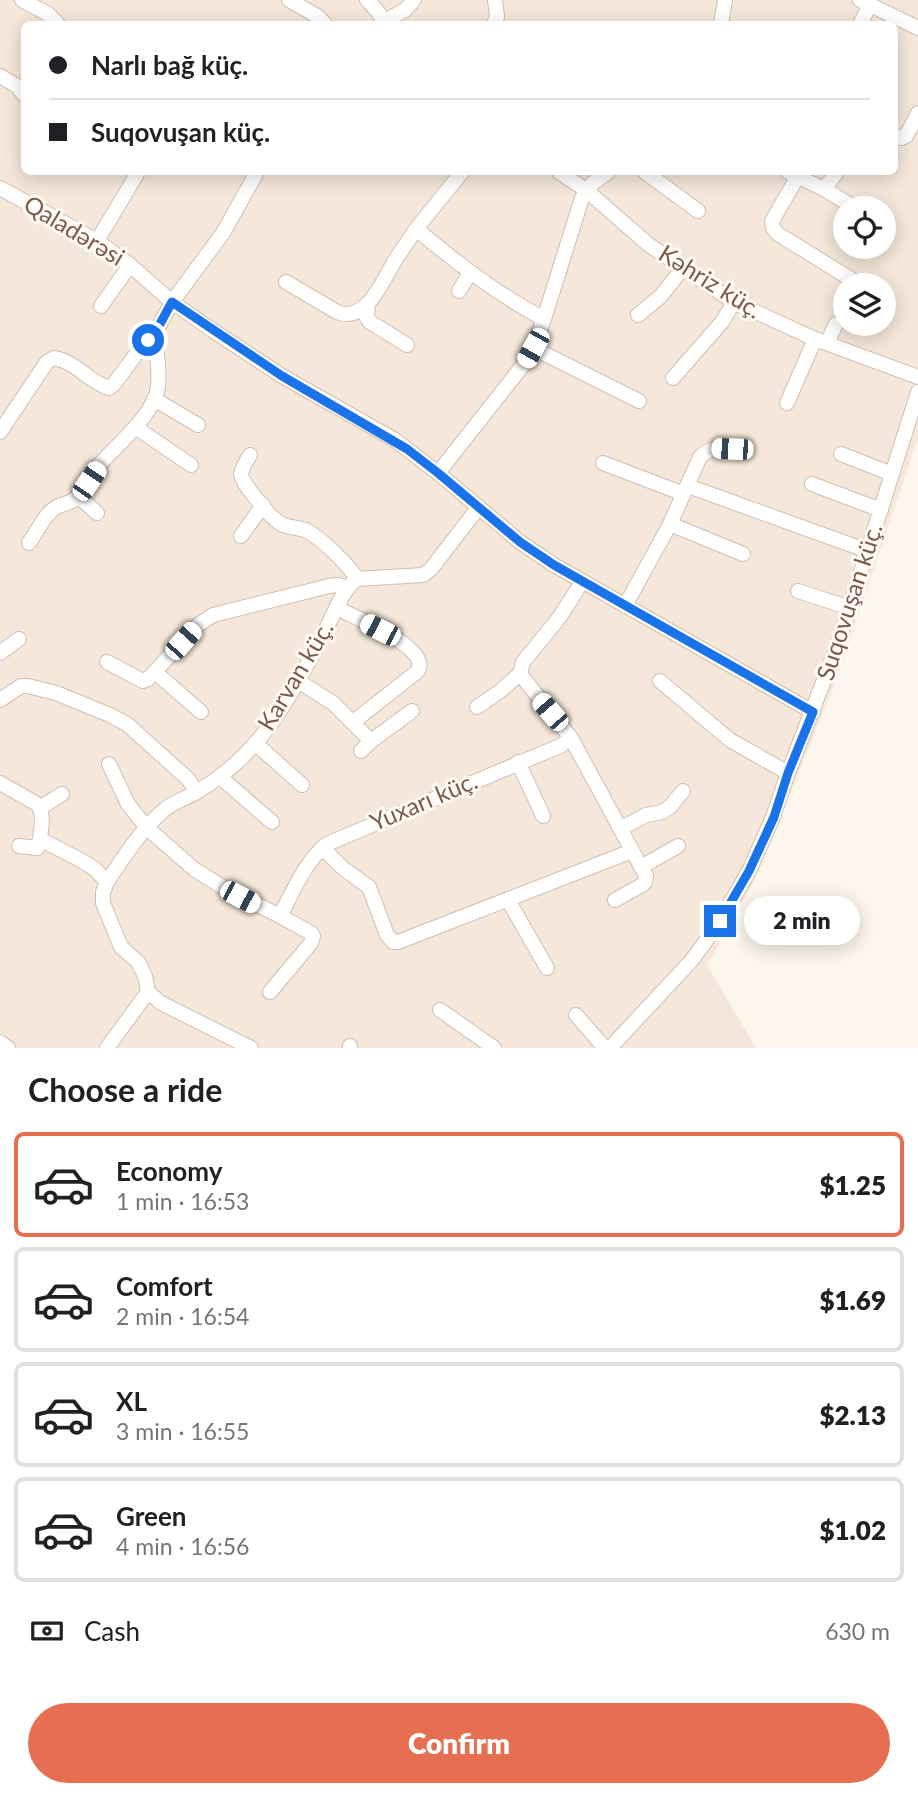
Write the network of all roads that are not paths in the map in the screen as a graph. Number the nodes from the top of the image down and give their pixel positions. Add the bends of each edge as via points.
1 (22, 0) edge
2 (289, 0) edge
3 (367, 0) edge
4 (414, 0) edge
5 (495, 0) edge
6 (724, 0) edge
7 (865, 3) edge
8 (55, 21) edge
9 (322, 21) edge
10 (382, 21) edge
11 (386, 21) edge
12 (495, 21) edge
13 (721, 21) edge
14 (861, 21) edge
15 (918, 27) edge
16 (0, 76) edge
17 (21, 91) edge
18 (918, 113) edge
19 (898, 137) edge
20 (136, 175) edge
21 (255, 175) edge
22 (460, 175) edge
23 (564, 175) edge
24 (604, 175) edge
25 (649, 175) edge
26 (793, 175) edge
27 (795, 175) edge
28 (835, 175) edge
29 (0, 188) edge
30 (824, 189) junction
31 (586, 190) junction
32 (835, 196) edge
33 (698, 211) dead end
34 (416, 229) junction
35 (97, 241) junction
36 (130, 265) junction
37 (683, 268) junction
38 (470, 273) junction
39 (841, 273) edge
40 (286, 282) dead end
41 (460, 291) dead end
42 (172, 302) junction
43 (734, 302) junction
44 (368, 304) junction
45 (102, 306) dead end
46 (638, 316) dead end
47 (544, 319) junction
48 (833, 327) edge
49 (155, 333) junction
50 (821, 341) junction
51 (407, 345) dead end
52 (533, 348) junction
53 (918, 377) edge
54 (673, 378) dead end
55 (918, 392) edge
56 (154, 399) junction
57 (639, 401) dead end
58 (787, 404) dead end
59 (198, 425) dead end
60 (135, 427) junction
61 (0, 431) edge
62 (732, 449) dead end
63 (250, 454) dead end
64 (841, 454) dead end
65 (603, 463) dead end
66 (191, 465) dead end
67 (438, 473) junction
68 (892, 474) junction
69 (812, 484) dead end
70 (686, 490) junction
71 (78, 496) junction
72 (262, 505) junction
73 (478, 508) junction
74 (881, 510) junction
75 (97, 513) dead end
76 (670, 524) junction
77 (241, 536) dead end
78 (29, 543) dead end
79 (868, 551) junction
80 (743, 554) dead end
81 (582, 582) junction
82 (353, 583) junction
83 (798, 591) dead end
84 (625, 606) junction
85 (337, 608) junction
86 (850, 608) junction
87 (19, 639) dead end
88 (0, 653) edge
89 (107, 662) dead end
90 (155, 673) junction
91 (520, 674) junction
92 (298, 681) junction
93 (660, 681) dead end
94 (0, 700) edge
95 (477, 707) dead end
96 (411, 711) dead end
97 (201, 712) dead end
98 (813, 712) junction
99 (353, 722) junction
100 (571, 738) junction
101 (255, 743) junction
102 (518, 762) junction
103 (109, 764) dead end
104 (788, 773) junction
105 (220, 777) junction
106 (0, 783) edge
107 (302, 785) dead end
108 (683, 791) dead end
109 (197, 792) junction
110 (62, 794) dead end
111 (40, 808) junction
112 (543, 816) dead end
113 (272, 822) dead end
114 (146, 827) junction
115 (620, 829) junction
116 (40, 839) junction
117 (19, 846) dead end
118 (678, 846) dead end
119 (322, 848) junction
120 (632, 851) junction
121 (641, 867) junction
122 (107, 882) junction
123 (508, 900) junction
124 (615, 900) dead end
125 (280, 916) junction
126 (547, 968) dead end
127 (148, 992) junction
128 (270, 992) dead end
129 (440, 1010) dead end
130 (576, 1015) dead end
131 (0, 1042) edge
132 (8, 1048) edge
133 (107, 1048) edge
134 (251, 1048) edge
135 (494, 1048) edge
136 (608, 1048) edge

1 - 8 street
2 - 9 street
3 - 10 street
4 - 11 street
5 - 12 street
6 - 13 street
7 - 14 street
7 - 15 street
16 - 17 street
18 - 19 street via 906,136
20 - 35 street
21 - 42 street via 223,233
22 - 34 street
23 - 31 street, Kəhriz küç.
24 - 31 street
25 - 33 street
26 - 39 street via 772,220 773,229
27 - 30 street
28 - 30 street
29 - 35 street, Qaladərəsi
30 - 32 street
31 - 37 street, Kəhriz küç.
31 - 47 street
34 - 38 street
34 - 44 street
35 - 36 street, Qaladərəsi
36 - 42 street, Qaladərəsi
36 - 45 street
37 - 43 street, Kəhriz küç.
37 - 46 street
38 - 41 street
38 - 47 street
40 - 44 street via 344,315
42 - 49 street
42 - 67 street, Qaladərəsi via 282,376 395,440
43 - 50 street, Kəhriz küç.
43 - 54 street
44 - 51 street via 370,322
47 - 52 street
48 - 50 street
49 - 56 street via 158,388
49 - 61 street via 109,388 62,359 47,362
50 - 53 street, Kəhriz küç.
50 - 58 street
52 - 57 street
52 - 67 street
55 - 68 street, Suqovuşan küç.
56 - 59 street
56 - 60 street
60 - 66 street
60 - 71 street
62 - 70 street via 706,451
63 - 72 street via 242,478
64 - 68 street
65 - 70 street
67 - 73 street, Qaladərəsi
68 - 74 street, Suqovuşan küç.
69 - 74 street
70 - 76 street
70 - 79 street
71 - 75 street
71 - 78 street via 51,511
72 - 77 street
72 - 82 street via 284,526 308,532 342,560 352,570
73 - 81 street, Qaladərəsi
73 - 82 street via 423,575
74 - 79 street, Suqovuşan küç.
76 - 80 street
76 - 84 street
79 - 86 street, Suqovuşan küç.
81 - 84 street, Qaladərəsi
81 - 91 street via 523,662
82 - 85 street, Karvan küç.
82 - 90 street via 214,615 198,625
83 - 86 street
84 - 98 street, Qaladərəsi
85 - 92 street, Karvan küç.
85 - 99 street via 402,641 421,662 418,671
86 - 98 street, Suqovuşan küç.
87 - 88 street
89 - 90 street via 143,681
90 - 97 street
91 - 95 street
91 - 100 street
92 - 99 street
92 - 101 street, Karvan küç.
93 - 104 street via 730,740
94 - 109 street via 28,686 110,715 127,724
96 - 99 street via 366,746
98 - 104 street, Suqovuşan küç.
100 - 102 street, Yuxarı küç.
100 - 115 street
101 - 105 street, Karvan küç.
101 - 107 street
102 - 112 street
102 - 119 street, Yuxarı küç.
103 - 114 street via 128,804
104 - 136 street, Suqovuşan küç. via 774,817 720,921 692,960
105 - 109 street, Karvan küç.
105 - 113 street
106 - 111 street
108 - 115 street via 663,812
109 - 114 street, Karvan küç. via 166,808
110 - 111 street
111 - 116 street
114 - 122 street, Karvan küç.
114 - 125 street via 194,869
115 - 120 street
116 - 117 street via 37,848
116 - 122 street via 95,869
118 - 121 street
119 - 123 street via 369,887 394,942
119 - 125 street, Yuxarı küç.
120 - 121 street
120 - 123 street
121 - 124 street via 646,882
122 - 127 street via 103,903 121,947 142,969
123 - 126 street
125 - 128 street via 313,936
127 - 133 street
127 - 134 street
129 - 135 street
130 - 136 street
131 - 132 street

